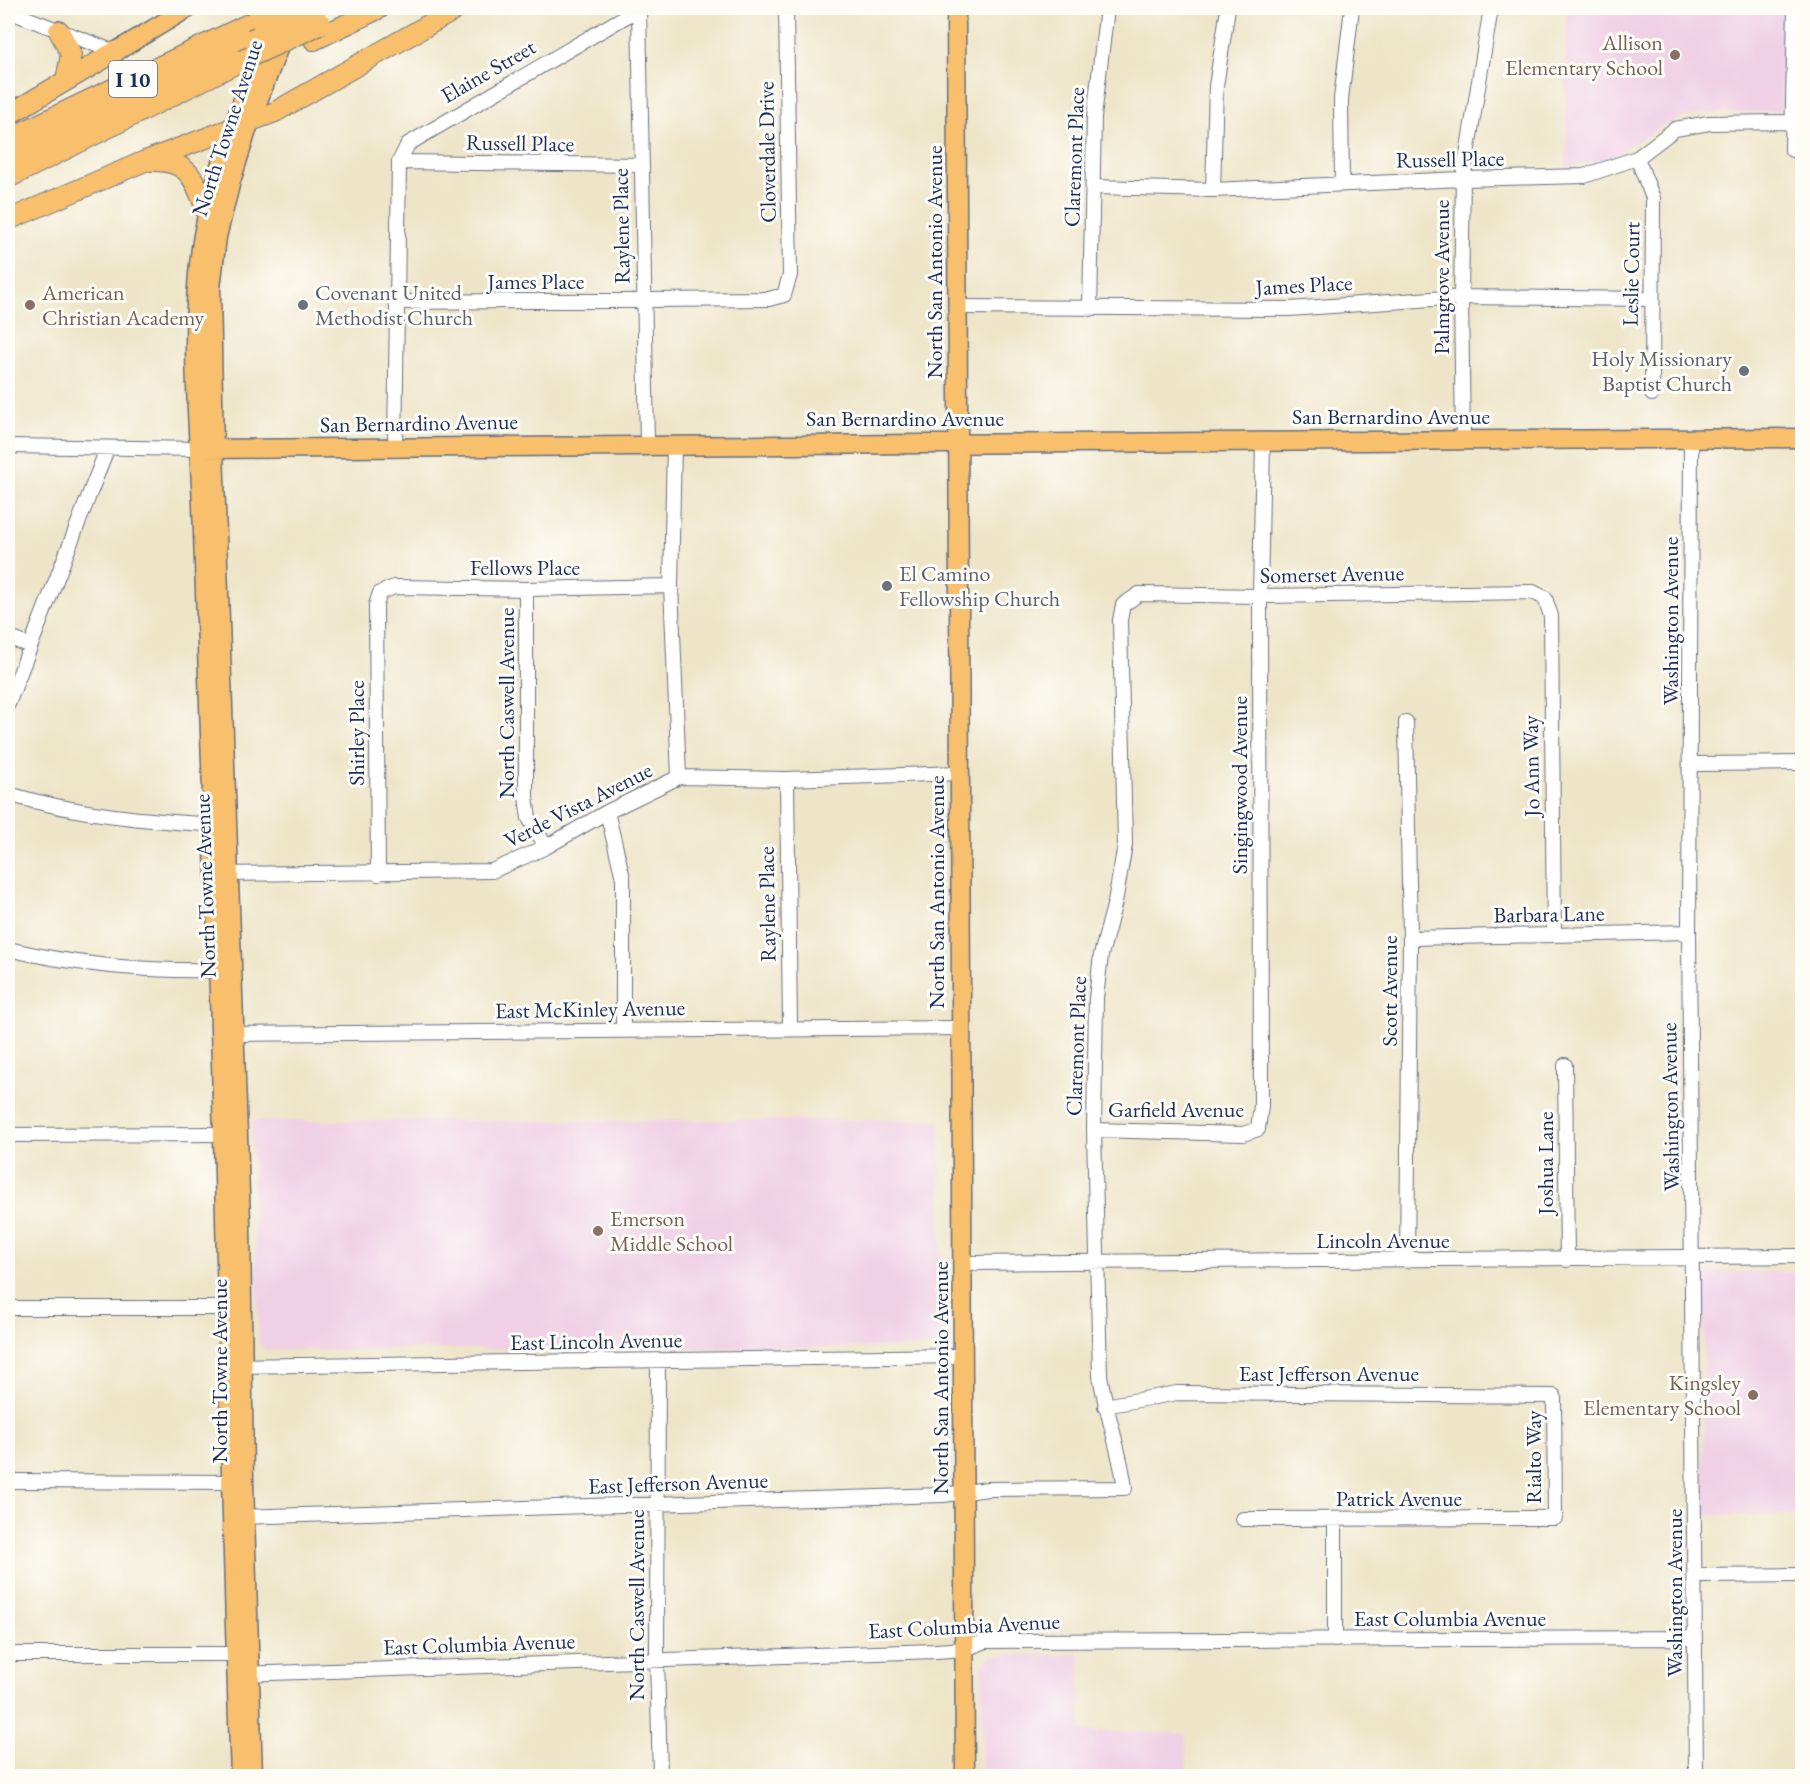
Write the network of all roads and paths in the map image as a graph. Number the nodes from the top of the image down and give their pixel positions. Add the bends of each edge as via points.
1 (188, 8) edge
2 (281, 8) edge
3 (294, 8) edge
4 (354, 8) edge
5 (381, 8) edge
6 (458, 8) edge
7 (640, 8) edge
8 (786, 8) edge
9 (957, 8) edge
10 (1107, 8) edge
11 (1228, 8) edge
12 (1352, 8) edge
13 (1491, 8) edge
14 (1795, 8) edge
15 (8, 11) edge
16 (317, 24) edge
17 (59, 31) junction
18 (115, 52) junction
19 (240, 68) junction
20 (66, 80) junction
21 (8, 115) edge
22 (1795, 122) junction
23 (241, 126) junction
24 (8, 139) edge
25 (1792, 150) dead end
26 (1637, 158) junction
27 (8, 159) edge
28 (145, 161) junction
29 (399, 162) junction
30 (641, 165) junction
31 (8, 178) edge
32 (1463, 179) junction
33 (1342, 184) junction
34 (1093, 187) junction
35 (1214, 190) junction
36 (8, 192) edge
37 (208, 214) junction
38 (8, 220) edge
39 (784, 295) joint
40 (1461, 297) junction
41 (1651, 299) junction
42 (395, 302) junction
43 (643, 302) junction
44 (960, 307) junction
45 (1090, 309) junction
46 (1652, 394) dead end
47 (1692, 437) junction
48 (1803, 438) edge
49 (1263, 440) junction
50 (1464, 440) junction
51 (958, 442) junction
52 (647, 444) junction
53 (675, 444) junction
54 (8, 446) edge
55 (395, 448) junction
56 (107, 449) junction
57 (207, 449) junction
58 (671, 586) junction
59 (526, 589) junction
60 (380, 593) joint
61 (1260, 596) junction
62 (1545, 598) joint
63 (1123, 605) joint
64 (8, 637) edge
65 (30, 646) junction
66 (8, 704) edge
67 (1406, 722) dead end
68 (1803, 763) edge
69 (1690, 764) junction
70 (960, 773) junction
71 (679, 777) junction
72 (786, 778) junction
73 (8, 794) edge
74 (607, 812) junction
75 (220, 825) junction
76 (546, 848) junction
77 (222, 874) junction
78 (378, 874) junction
79 (1689, 932) junction
80 (1554, 935) junction
81 (1410, 938) junction
82 (8, 949) edge
83 (225, 970) junction
84 (790, 1028) junction
85 (961, 1028) junction
86 (623, 1029) junction
87 (226, 1034) junction
88 (1565, 1065) dead end
89 (1258, 1129) joint
90 (1094, 1130) junction
91 (222, 1134) junction
92 (8, 1135) edge
93 (1693, 1255) junction
94 (1803, 1256) edge
95 (1567, 1260) junction
96 (1099, 1261) junction
97 (1407, 1261) junction
98 (963, 1263) junction
99 (8, 1308) edge
100 (234, 1308) junction
101 (964, 1356) junction
102 (658, 1361) junction
103 (235, 1366) junction
104 (1554, 1396) joint
105 (1105, 1406) junction
106 (8, 1481) edge
107 (237, 1481) junction
108 (1125, 1488) joint
109 (965, 1492) junction
110 (657, 1505) junction
111 (238, 1517) junction
112 (1555, 1518) joint
113 (1243, 1519) dead end
114 (1335, 1519) junction
115 (1803, 1575) edge
116 (1695, 1576) junction
117 (1695, 1638) junction
118 (1335, 1640) junction
119 (965, 1649) junction
120 (8, 1654) edge
121 (242, 1654) junction
122 (657, 1658) junction
123 (242, 1674) junction
124 (240, 1776) edge
125 (253, 1776) edge
126 (660, 1776) edge
127 (965, 1776) edge
128 (1696, 1776) edge

1 - 18 main road
2 - 23 main road, North Towne Avenue
2 - 24 highway, I 10, bridge
3 - 23 main road, North Towne Avenue
4 - 16 highway
5 - 16 highway, I 10
6 - 23 highway via 275,112
7 - 29 street, Elaine Street via 423,132 408,144
7 - 30 street, Raylene Place
8 - 39 street, Cloverdale Drive via 790,275
9 - 44 main road, North San Antonio Avenue
10 - 34 street, Claremont Place via 1094,117
11 - 35 street via 1216,86
12 - 33 street via 1341,99
13 - 32 street, Palmgrove Avenue
14 - 22 street
15 - 17 street
16 - 19 highway, I 10
16 - 27 highway, bridge via 252,39
17 - 18 street
17 - 20 highway via 71,54
18 - 20 highway
19 - 31 highway
19 - 36 highway, I 10
20 - 21 highway
22 - 25 street
22 - 26 street, Russell Place via 1709,123 1675,129
23 - 28 highway
23 - 37 main road, North Towne Avenue
23 - 57 main road, North Towne Avenue via 217,237
26 - 32 street, Russell Place via 1584,176
26 - 41 street, Leslie Court via 1653,198
28 - 37 highway via 180,165 197,186
28 - 38 highway
29 - 30 street, Russell Place
29 - 42 street
30 - 43 street, Raylene Place
32 - 33 street, Russell Place
32 - 40 street, Palmgrove Avenue
33 - 35 street, Russell Place
34 - 35 street, Russell Place
34 - 45 street, Claremont Place
37 - 57 main road, North Towne Avenue via 197,287
39 - 43 street, James Place via 769,299
40 - 41 street, James Place
40 - 45 street, James Place via 1289,309
40 - 50 street, Palmgrove Avenue
41 - 46 street, Leslie Court
42 - 43 street, James Place
42 - 55 street
43 - 52 street, Raylene Place
44 - 45 street, James Place
44 - 51 main road, North San Antonio Avenue
47 - 48 main road, San Bernardino Avenue
47 - 50 main road, San Bernardino Avenue
47 - 69 street, Washington Avenue
49 - 50 main road, San Bernardino Avenue
49 - 51 main road, San Bernardino Avenue
49 - 61 street, Singingwood Avenue
51 - 53 main road, San Bernardino Avenue
51 - 70 main road, North San Antonio Avenue
52 - 53 main road, San Bernardino Avenue
52 - 55 main road, San Bernardino Avenue
53 - 58 street
54 - 56 street, San Bernardino Avenue
55 - 57 main road, San Bernardino Avenue
56 - 57 street, San Bernardino Avenue
56 - 65 street
57 - 75 main road, North Towne Avenue
58 - 59 street, Fellows Place
58 - 71 street
59 - 60 street, Fellows Place via 394,587
59 - 76 street, North Caswell Avenue via 526,797 529,818
60 - 78 street, Shirley Place via 376,605
61 - 62 street, Somerset Avenue via 1533,592
61 - 63 street, Somerset Avenue via 1139,594
61 - 89 street, Singingwood Avenue
62 - 80 street, Jo Ann Way via 1551,616
63 - 90 street, Claremont Place via 1120,620 1125,845 1101,955 1096,998
64 - 65 street
65 - 66 street
67 - 81 street, Scott Avenue
68 - 69 street
69 - 79 street, Washington Avenue
70 - 72 street, Verde Vista Avenue
70 - 85 main road, North San Antonio Avenue
71 - 72 street, Verde Vista Avenue
71 - 74 street, Verde Vista Avenue
72 - 84 street, Raylene Place
73 - 75 street via 85,813
74 - 76 street, Verde Vista Avenue
74 - 86 street via 623,878
75 - 77 main road, North Towne Avenue
76 - 78 street, Verde Vista Avenue via 492,870
77 - 78 street, Verde Vista Avenue
77 - 83 main road, North Towne Avenue
79 - 80 street, Barbara Lane
79 - 93 street, Washington Avenue
80 - 81 street, Barbara Lane
81 - 97 street, Scott Avenue
82 - 83 street via 115,968
83 - 87 main road, North Towne Avenue
84 - 85 street, East McKinley Avenue
84 - 86 street, East McKinley Avenue
85 - 98 main road, North San Antonio Avenue
86 - 87 street, East McKinley Avenue
87 - 91 main road, North Towne Avenue
87 - 100 main road, North Towne Avenue
88 - 95 street, Joshua Lane
89 - 90 street, Garfield Avenue via 1244,1134
90 - 96 street, Claremont Place
91 - 92 street
91 - 100 main road, North Towne Avenue
93 - 94 street, Lincoln Avenue
93 - 95 street, Lincoln Avenue
93 - 116 street, Washington Avenue
95 - 97 street, Lincoln Avenue
96 - 97 street, Lincoln Avenue
96 - 98 street, Lincoln Avenue
96 - 105 street, Claremont Place via 1099,1354
98 - 101 main road, North San Antonio Avenue
99 - 100 street
100 - 103 main road, North Towne Avenue
101 - 102 street, East Lincoln Avenue
101 - 109 main road, North San Antonio Avenue
102 - 103 street, East Lincoln Avenue
102 - 110 street, North Caswell Avenue
103 - 107 main road, North Towne Avenue
104 - 105 street, East Jefferson Avenue via 1177,1393
104 - 112 street, Rialto Way
105 - 108 street, Claremont Place
106 - 107 street
107 - 111 main road, North Towne Avenue
108 - 109 street, East Jefferson Avenue
109 - 110 street, East Jefferson Avenue
109 - 119 main road, North San Antonio Avenue
110 - 111 street, East Jefferson Avenue
110 - 122 street, North Caswell Avenue
111 - 121 main road, North Towne Avenue
112 - 114 street, Patrick Avenue
113 - 114 street, Patrick Avenue
114 - 118 street
115 - 116 street
116 - 117 street, Washington Avenue
117 - 118 street, East Columbia Avenue
117 - 128 street, Washington Avenue
118 - 119 street, East Columbia Avenue via 986,1641
119 - 122 street, East Columbia Avenue
119 - 127 main road, North San Antonio Avenue
120 - 121 street
121 - 123 main road, North Towne Avenue
122 - 123 street, East Columbia Avenue
122 - 126 street, North Caswell Avenue
123 - 124 main road, North Towne Avenue
123 - 125 main road, North Towne Avenue

